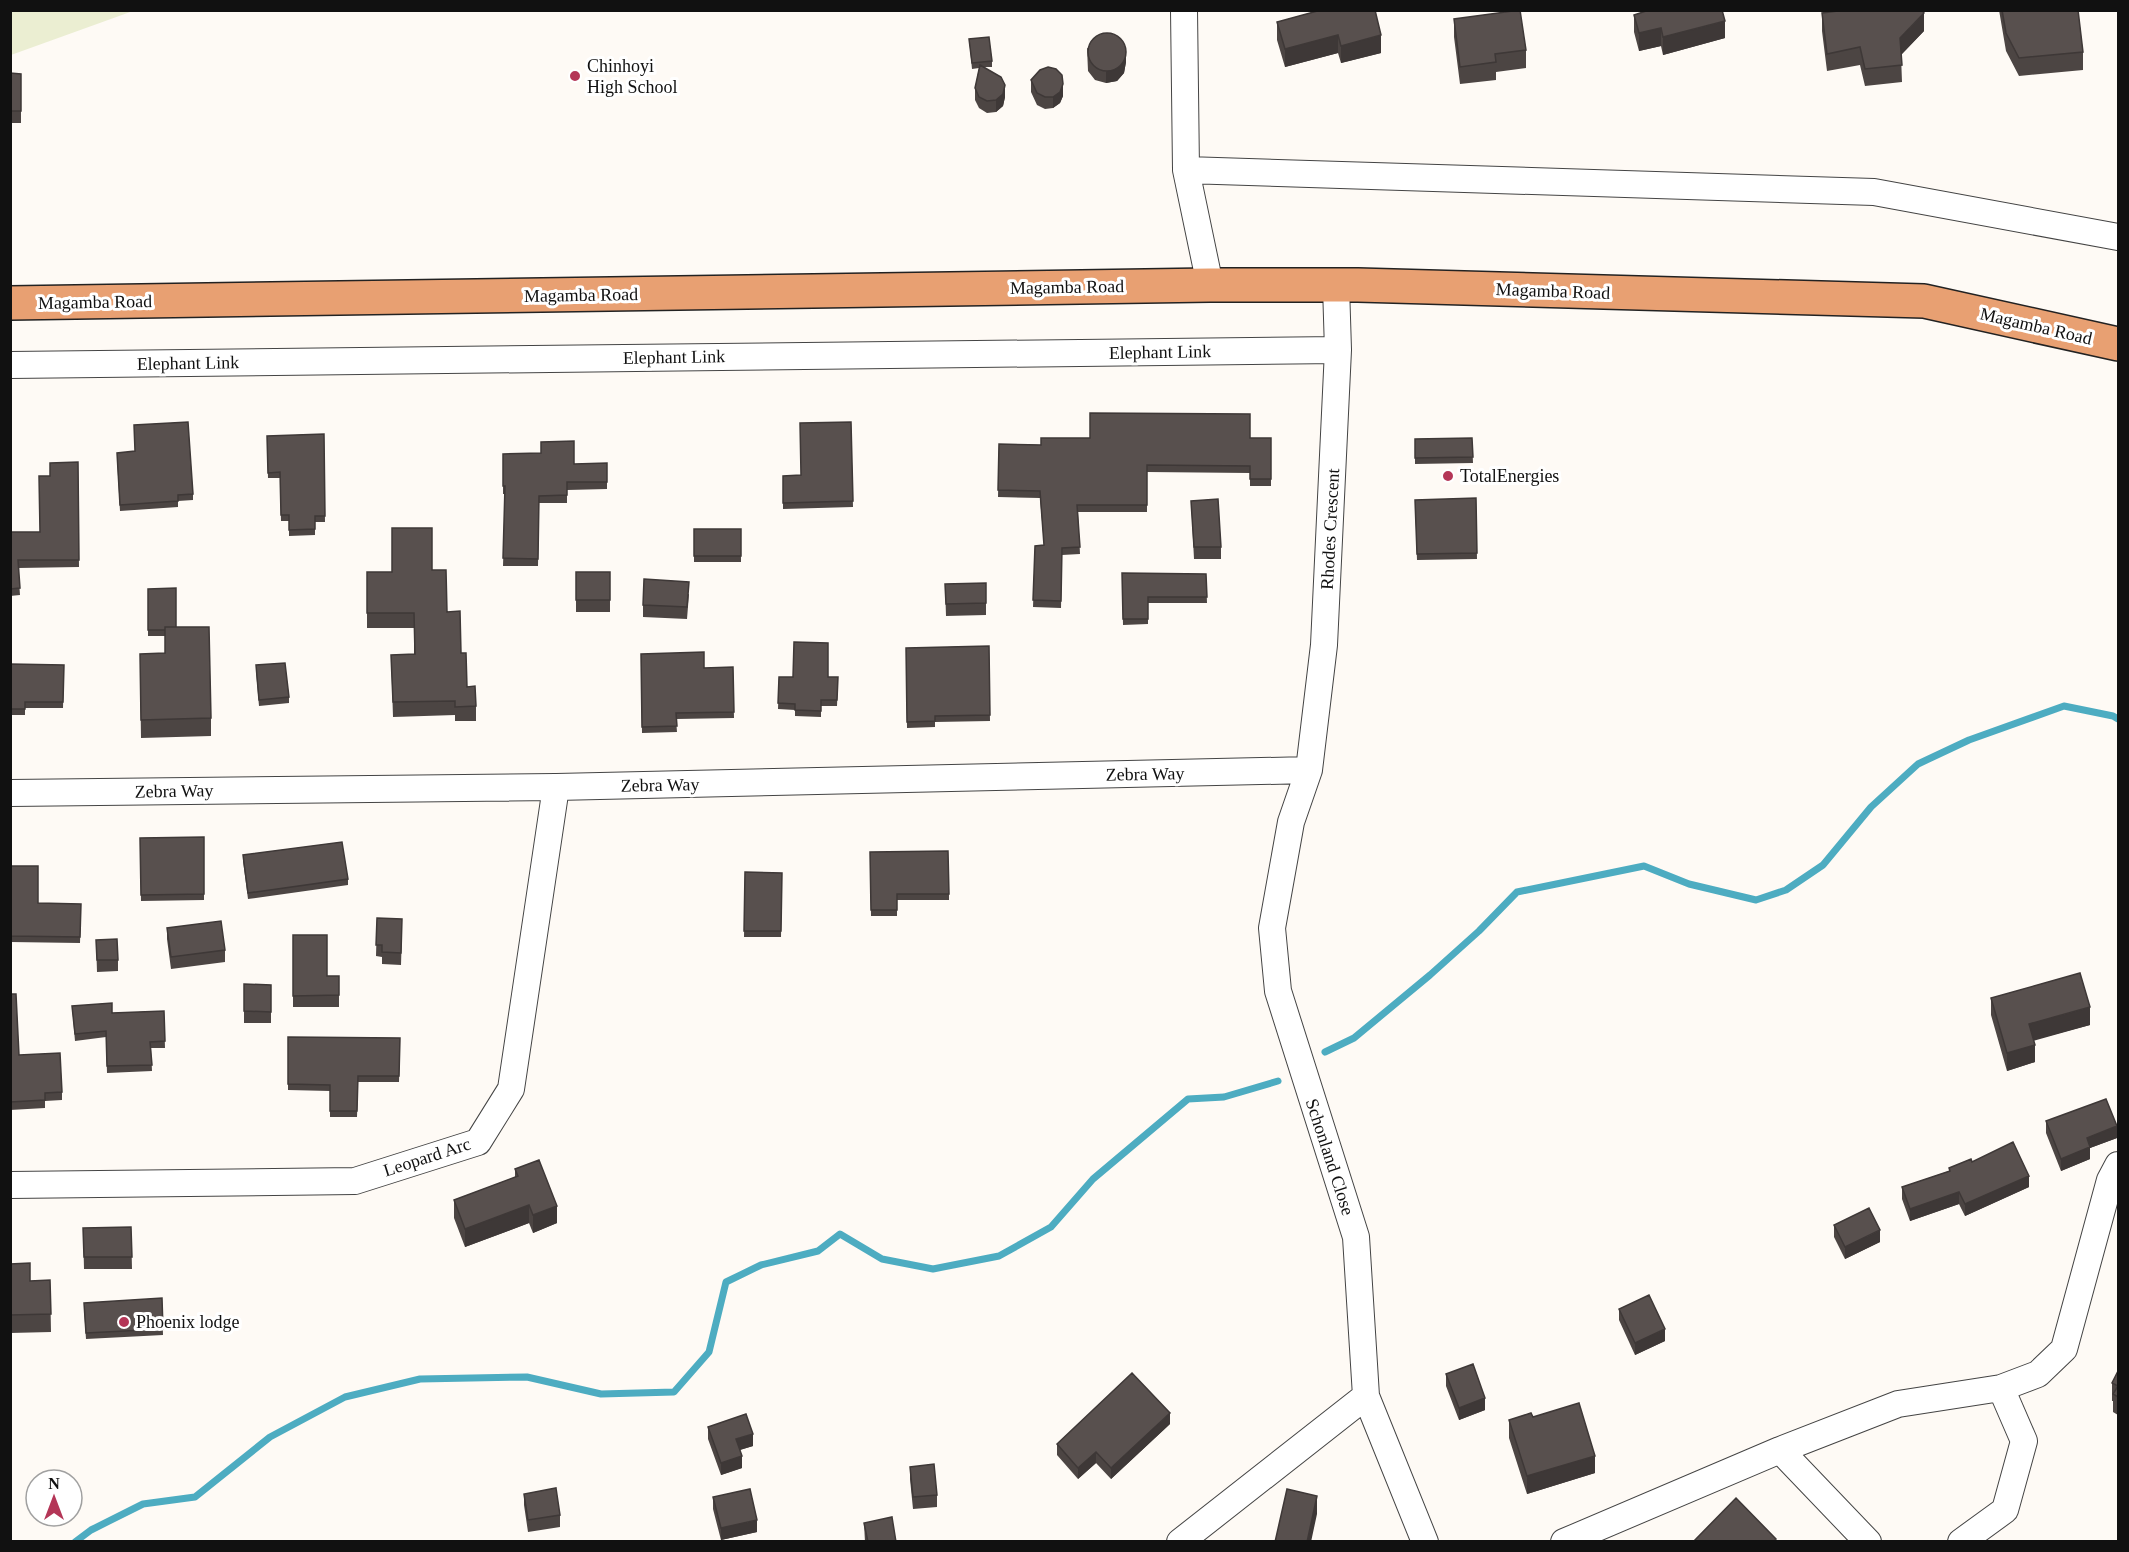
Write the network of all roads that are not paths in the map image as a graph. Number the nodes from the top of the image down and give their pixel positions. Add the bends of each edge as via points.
1 (1184, 10) edge
2 (1186, 170) junction
3 (2118, 237) edge
4 (1210, 285) junction
5 (1336, 286) junction
6 (10, 303) edge
7 (2118, 344) edge
8 (1338, 350) junction
9 (10, 365) edge
10 (1309, 770) junction
11 (556, 787) junction
12 (10, 793) edge
13 (2118, 1165) edge
14 (10, 1185) edge
15 (2001, 1388) junction
16 (1366, 1396) junction
17 (1780, 1450) junction
18 (1180, 1542) edge
19 (1425, 1542) edge
20 (1564, 1542) edge
21 (1868, 1542) edge
22 (1961, 1542) edge

1 - 2 street
2 - 3 street via 1874,192
2 - 4 street
4 - 5 highway, Magamba Road
4 - 6 highway, Magamba Road
5 - 7 highway, Magamba Road via 1924,301
5 - 8 street, Rhodes Crescent
8 - 9 street, Elephant Link
8 - 10 street, Rhodes Crescent via 1324,645
10 - 11 street, Zebra Way
10 - 16 street, Schonland Close via 1291,822 1272,928 1278,991 1356,1237
11 - 12 street, Zebra Way
11 - 14 street, Leopard Arc via 511,1089 478,1142 355,1181
13 - 15 street via 2110,1180 2064,1349 2038,1374
15 - 17 street via 1898,1404
15 - 22 street via 2024,1441 2005,1510
16 - 18 street
16 - 19 street, Schonland Close
17 - 20 street
17 - 21 street

